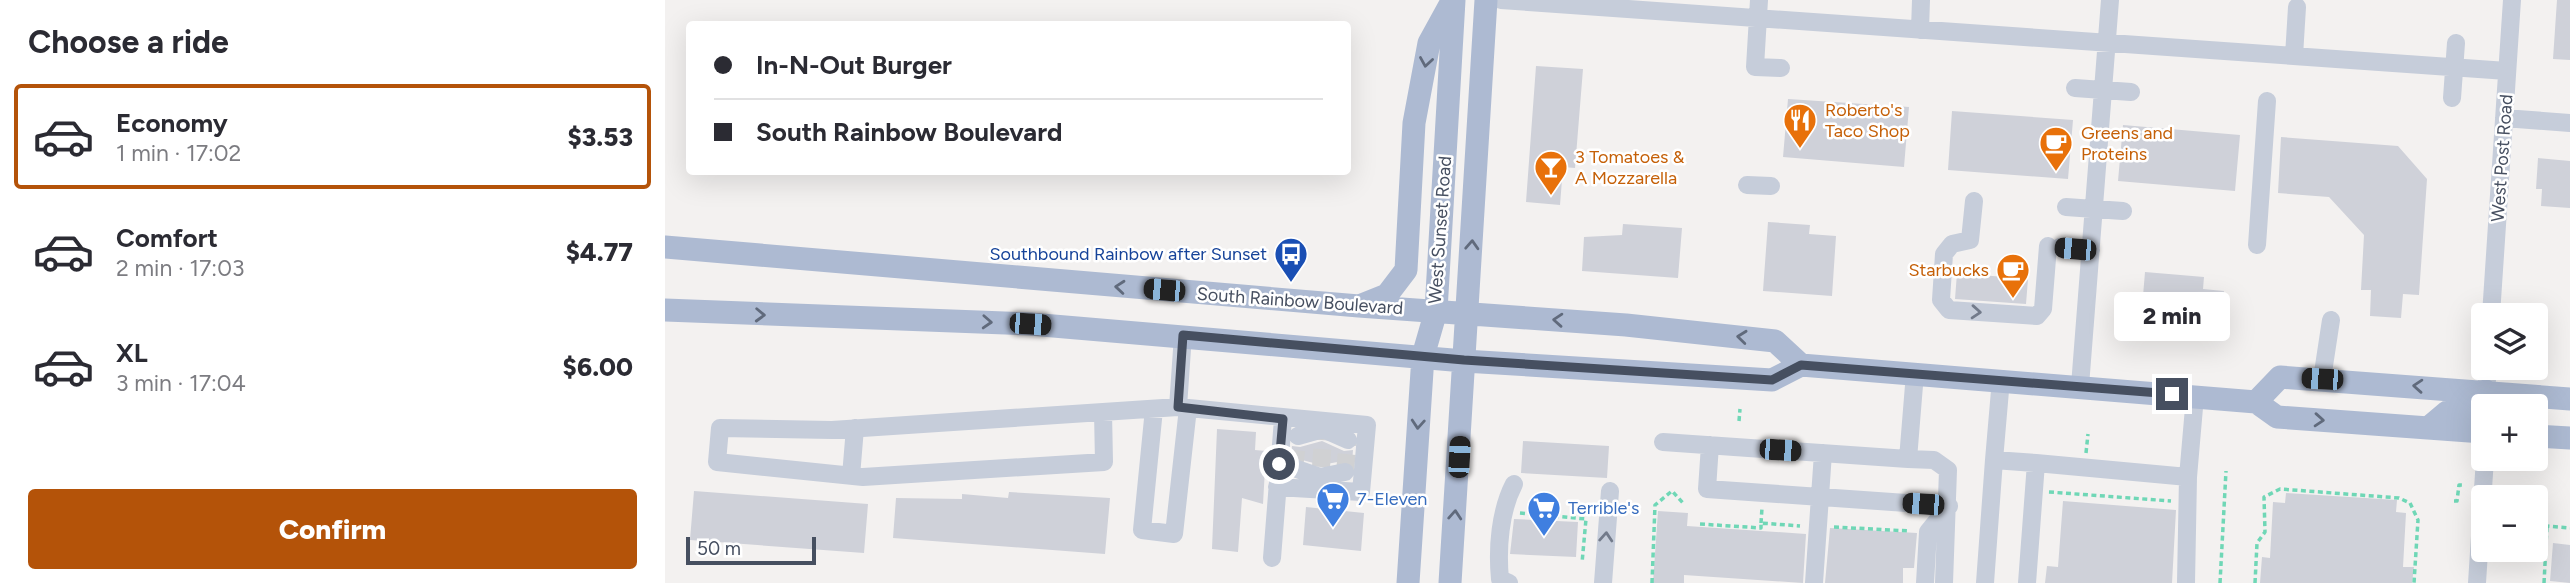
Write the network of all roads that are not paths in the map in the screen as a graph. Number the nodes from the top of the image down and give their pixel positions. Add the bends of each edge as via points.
1 (1453, 0) edge
2 (1486, 0) edge
3 (1501, 0) edge
4 (1759, 0) edge
5 (1921, 0) edge
6 (2110, 0) edge
7 (2512, 0) edge
8 (1552, 2) edge
9 (2297, 7) dead end
10 (1758, 19) junction
11 (1920, 30) junction
12 (2107, 43) junction
13 (2456, 43) dead end
14 (2294, 56) junction
15 (1781, 68) dead end
16 (2454, 68) junction
17 (2507, 71) junction
18 (2075, 88) dead end
19 (2103, 90) junction
20 (2131, 92) dead end
21 (2452, 98) dead end
22 (2267, 101) dead end
23 (2504, 118) junction
24 (2570, 123) edge
25 (1747, 185) dead end
26 (1771, 186) dead end
27 (1974, 201) dead end
28 (2066, 207) dead end
29 (2094, 209) junction
30 (2123, 211) dead end
31 (665, 231) edge
32 (2257, 245) dead end
33 (665, 247) edge
34 (2091, 250) junction
35 (875, 267) junction
36 (2492, 303) edge
37 (1359, 306) junction
38 (1436, 311) junction
39 (665, 313) edge
40 (1468, 313) junction
41 (2331, 320) dead end
42 (1183, 335) junction
43 (1423, 356) junction
44 (1464, 360) junction
45 (1801, 365) junction
46 (1915, 373) junction
47 (2001, 379) junction
48 (2322, 379) junction
49 (2487, 380) edge
50 (2080, 386) junction
51 (2486, 391) junction
52 (2195, 396) junction
53 (2256, 402) junction
54 (2551, 402) edge
55 (1154, 408) junction
56 (1183, 408) junction
57 (1103, 412) junction
58 (1283, 419) junction
59 (855, 428) junction
60 (2428, 428) junction
61 (1323, 430) junction
62 (2471, 431) edge
63 (1298, 436) dead end
64 (2548, 437) edge
65 (2570, 439) edge
66 (1348, 440) dead end
67 (1663, 442) dead end
68 (1710, 445) junction
69 (1823, 453) junction
70 (1908, 459) junction
71 (1994, 460) junction
72 (2036, 463) junction
73 (1294, 468) dead end
74 (2484, 471) edge
75 (1345, 472) dead end
76 (851, 476) junction
77 (2188, 477) junction
78 (1320, 478) junction
79 (1514, 484) dead end
80 (1277, 487) junction
81 (1610, 491) dead end
82 (1820, 497) junction
83 (1949, 506) junction
84 (1272, 558) dead end
85 (1408, 583) edge
86 (1450, 583) edge
87 (1509, 583) edge
88 (1603, 583) edge
89 (1814, 583) edge
90 (1925, 583) edge
91 (1944, 583) edge
92 (1985, 583) edge
93 (2027, 583) edge
94 (2186, 583) edge
95 (2477, 583) edge

1 -> 37 main road via 1429,43 1414,123 1406,270 1387,295
1 - 38 main road, West Sunset Road
40 -> 2 main road, West Sunset Road
3 - 8 street
4 - 10 street
5 - 11 street
6 - 12 street
7 - 17 street, West Post Road
8 - 10 street
9 - 14 street
10 - 11 street
10 - 15 street via 1755,67
11 - 12 street
12 - 14 street
12 - 19 street
13 - 16 street
14 - 16 street
16 - 17 street
16 - 21 street
17 - 23 street, West Post Road
18 - 19 street
19 - 20 street
19 - 29 street
22 - 32 street
23 - 24 street
23 - 36 street, West Post Road
25 - 26 street
27 -> 34 street via 1970,240 1952,244 1944,254 1941,300 1949,310 2037,316 2043,309 2054,247
28 - 29 street
29 - 30 street
29 - 34 street
31 - 35 main road via 802,246
33 - 35 main road, South Rainbow Boulevard
34 - 50 street
37 -> 35 main road, South Rainbow Boulevard
37 - 38 main road, South Rainbow Boulevard
38 - 40 main road, South Rainbow Boulevard
38 - 43 main road, West Sunset Road
39 -> 42 main road via 962,321
40 - 44 main road, West Sunset Road
45 -> 40 main road, South Rainbow Boulevard via 1775,341
41 - 48 street
42 - 43 main road
42 - 56 street
43 - 44 main road
43 -> 85 main road, West Sunset Road
44 - 45 main road via 1772,380
86 -> 44 main road, West Sunset Road
45 - 46 main road
46 - 47 main road
46 - 70 street
47 - 50 main road
47 - 71 street
51 -> 48 main road
48 - 53 main road via 2280,377
49 - 51 street
50 - 52 main road
51 - 54 main road
51 - 60 main road via 2470,411 2447,412
52 - 53 main road
52 - 77 street
53 -> 60 main road via 2277,417
55 - 56 street
55 - 56 street via 1142,530 1174,534
55 - 57 street
56 - 58 street
57 - 59 street
57 - 76 street via 1104,462
58 - 61 street
58 - 80 street
59 - 76 street
59 - 76 street via 720,428 717,462
60 - 62 main road
61 - 63 street
61 - 66 street
61 - 78 street via 1367,425 1361,492
64 - 65 main road
67 - 68 street
68 - 69 street
68 - 82 street via 1707,489
69 - 70 street
69 - 82 street
70 - 83 street via 1934,460 1948,470
71 - 72 street
71 - 92 street
72 - 77 street
72 - 93 street
73 - 78 street
74 - 95 street
75 - 78 street
77 - 94 street
78 - 80 street
79 - 87 street via 1499,564 1500,579
80 - 84 street
88 -> 81 street
82 - 83 street
82 - 89 street
83 - 90 street via 1928,532
83 - 91 street

